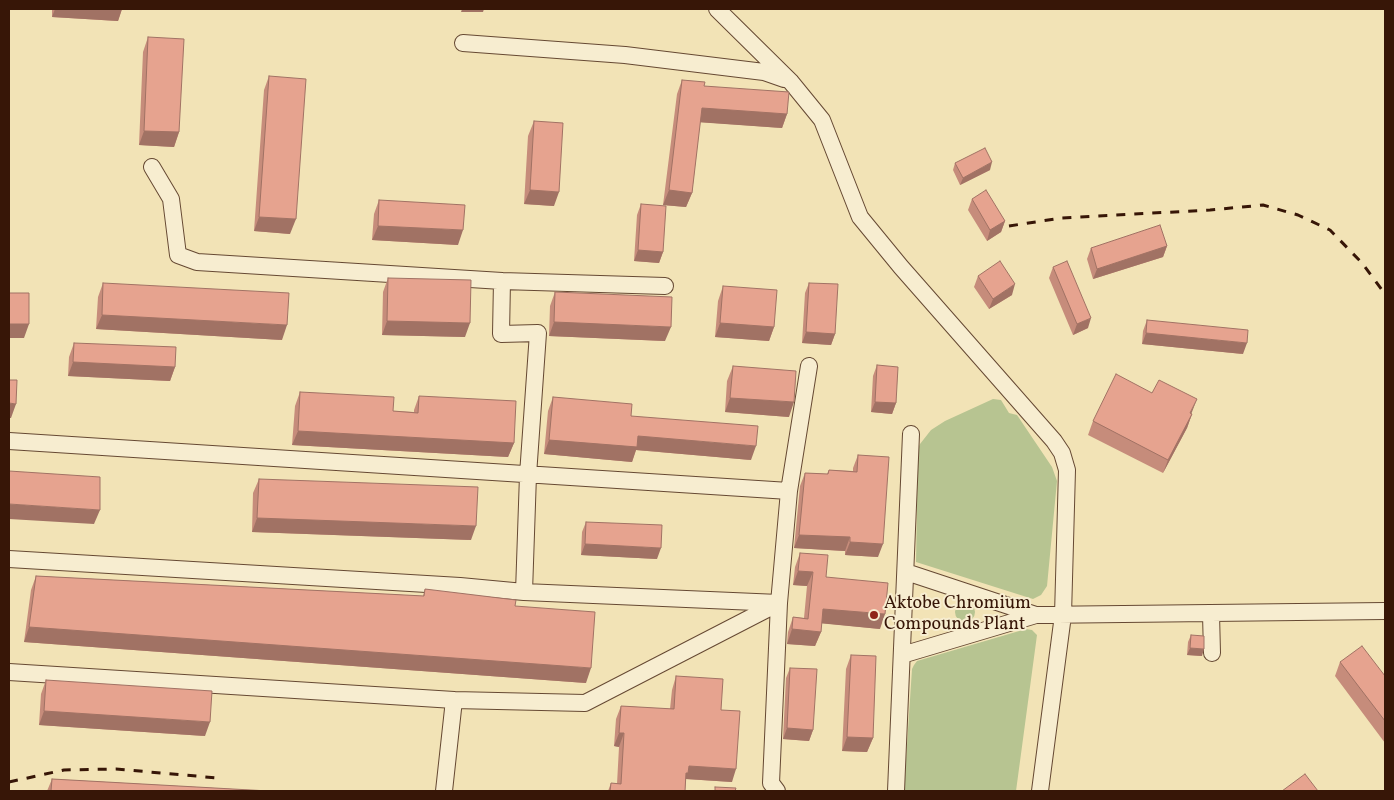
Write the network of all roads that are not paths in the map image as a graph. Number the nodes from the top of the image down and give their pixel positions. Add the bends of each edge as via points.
1 (717, 9) edge
2 (463, 43) dead end
3 (791, 82) junction
4 (152, 167) dead end
5 (502, 281) junction
6 (665, 286) dead end
7 (809, 366) dead end
8 (912, 434) dead end
9 (9, 441) edge
10 (528, 476) junction
11 (789, 491) junction
12 (9, 558) edge
13 (906, 572) junction
14 (524, 592) junction
15 (779, 603) junction
16 (1385, 611) edge
17 (1211, 614) junction
18 (1036, 615) junction
19 (1063, 615) junction
20 (1212, 653) dead end
21 (902, 655) junction
22 (9, 672) edge
23 (454, 700) junction
24 (444, 791) edge
25 (777, 791) edge
26 (896, 791) edge
27 (1040, 791) edge

1 - 3 street
2 - 3 street via 624,55 755,70
3 - 19 street via 822,120 860,217 1062,453 1067,470
4 - 5 street via 171,200 178,255 197,262
5 - 6 street
5 - 10 street via 501,334 538,333
7 - 11 street
8 - 13 street
9 - 10 street
10 - 11 street
10 - 14 street
11 - 15 street
12 - 14 street
13 - 18 street
13 - 21 street
14 - 15 street
15 - 23 street via 585,703
15 - 25 street via 771,783
16 - 17 street
17 - 19 street
17 - 20 street
18 - 19 street
18 - 21 street
19 - 27 street
21 - 26 street
22 - 23 street
23 - 24 street

